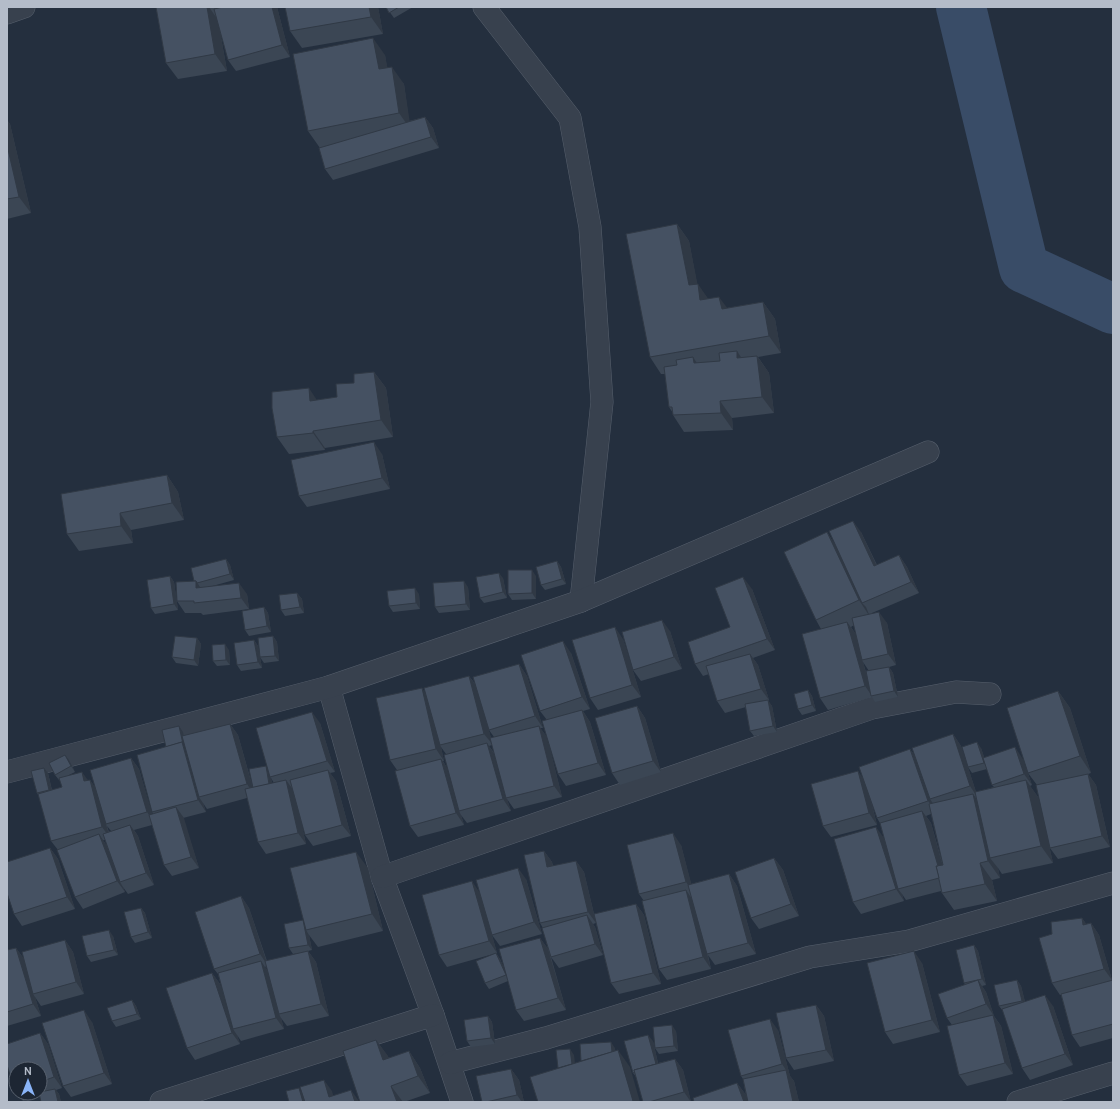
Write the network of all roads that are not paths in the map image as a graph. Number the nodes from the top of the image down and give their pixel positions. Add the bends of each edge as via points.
1 (24, 7) edge
2 (484, 7) edge
3 (7, 13) edge
4 (928, 452) dead end
5 (581, 601) junction
6 (329, 687) junction
7 (990, 694) dead end
8 (7, 772) edge
9 (382, 877) junction
10 (1113, 883) edge
11 (433, 1015) junction
12 (450, 1063) junction
13 (1113, 1073) edge
14 (161, 1102) edge
15 (462, 1102) edge
16 (1018, 1102) edge

1 - 3 street
2 - 5 street via 570,118 590,227 602,402
4 - 5 street
5 - 6 street
6 - 8 street
6 - 9 street
7 - 9 street via 956,692 872,708
9 - 11 street
10 - 12 street via 909,941 810,957 546,1038
11 - 12 street
11 - 14 street
12 - 15 street
13 - 16 street

